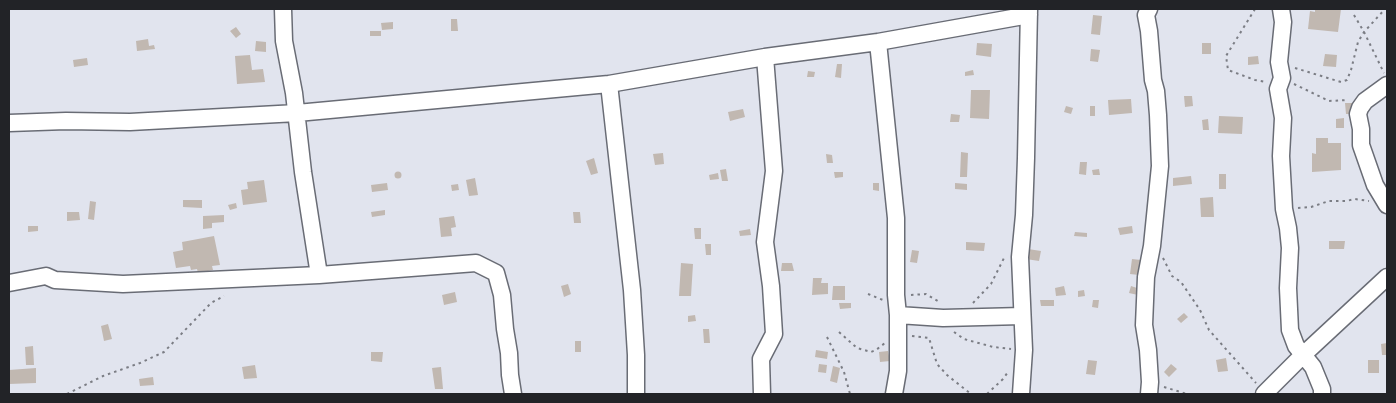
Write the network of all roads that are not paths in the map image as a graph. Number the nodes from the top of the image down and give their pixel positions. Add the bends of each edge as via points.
1 (283, 9) edge
2 (1149, 9) edge
3 (1281, 9) edge
4 (1029, 12) edge
5 (878, 42) junction
6 (765, 57) junction
7 (609, 84) junction
8 (1387, 85) edge
9 (297, 113) junction
10 (9, 123) edge
11 (1387, 204) edge
12 (319, 275) junction
13 (1387, 277) edge
14 (9, 283) edge
15 (898, 315) junction
16 (1022, 316) junction
17 (1304, 355) junction
18 (1149, 388) edge
19 (513, 394) edge
20 (636, 394) edge
21 (762, 394) edge
22 (894, 394) edge
23 (1021, 394) edge
24 (1265, 394) edge
25 (1322, 394) edge

1 - 9 street via 284,41
2 - 18 street via 1146,15 1156,91 1159,157 1152,246 1146,277 1144,324
3 - 17 street via 1279,62 1282,78 1278,89 1283,118 1284,209 1290,248 1290,330 1296,346
4 - 5 street
4 - 16 street via 1020,257
5 - 6 street
5 - 15 street via 896,218
6 - 7 street
6 - 21 street via 774,171 765,242 774,334 761,359
7 - 9 street
7 - 20 street via 632,290
8 - 11 street via 1365,101 1358,114 1361,145 1375,185
9 - 10 street via 130,122
9 - 12 street
12 - 14 street via 123,284 55,280 46,276
12 - 19 street via 476,263 496,273 502,294
13 - 17 street
15 - 16 street via 943,318
15 - 22 street via 898,371
16 - 23 street
17 - 24 street
17 - 25 street via 1313,367

